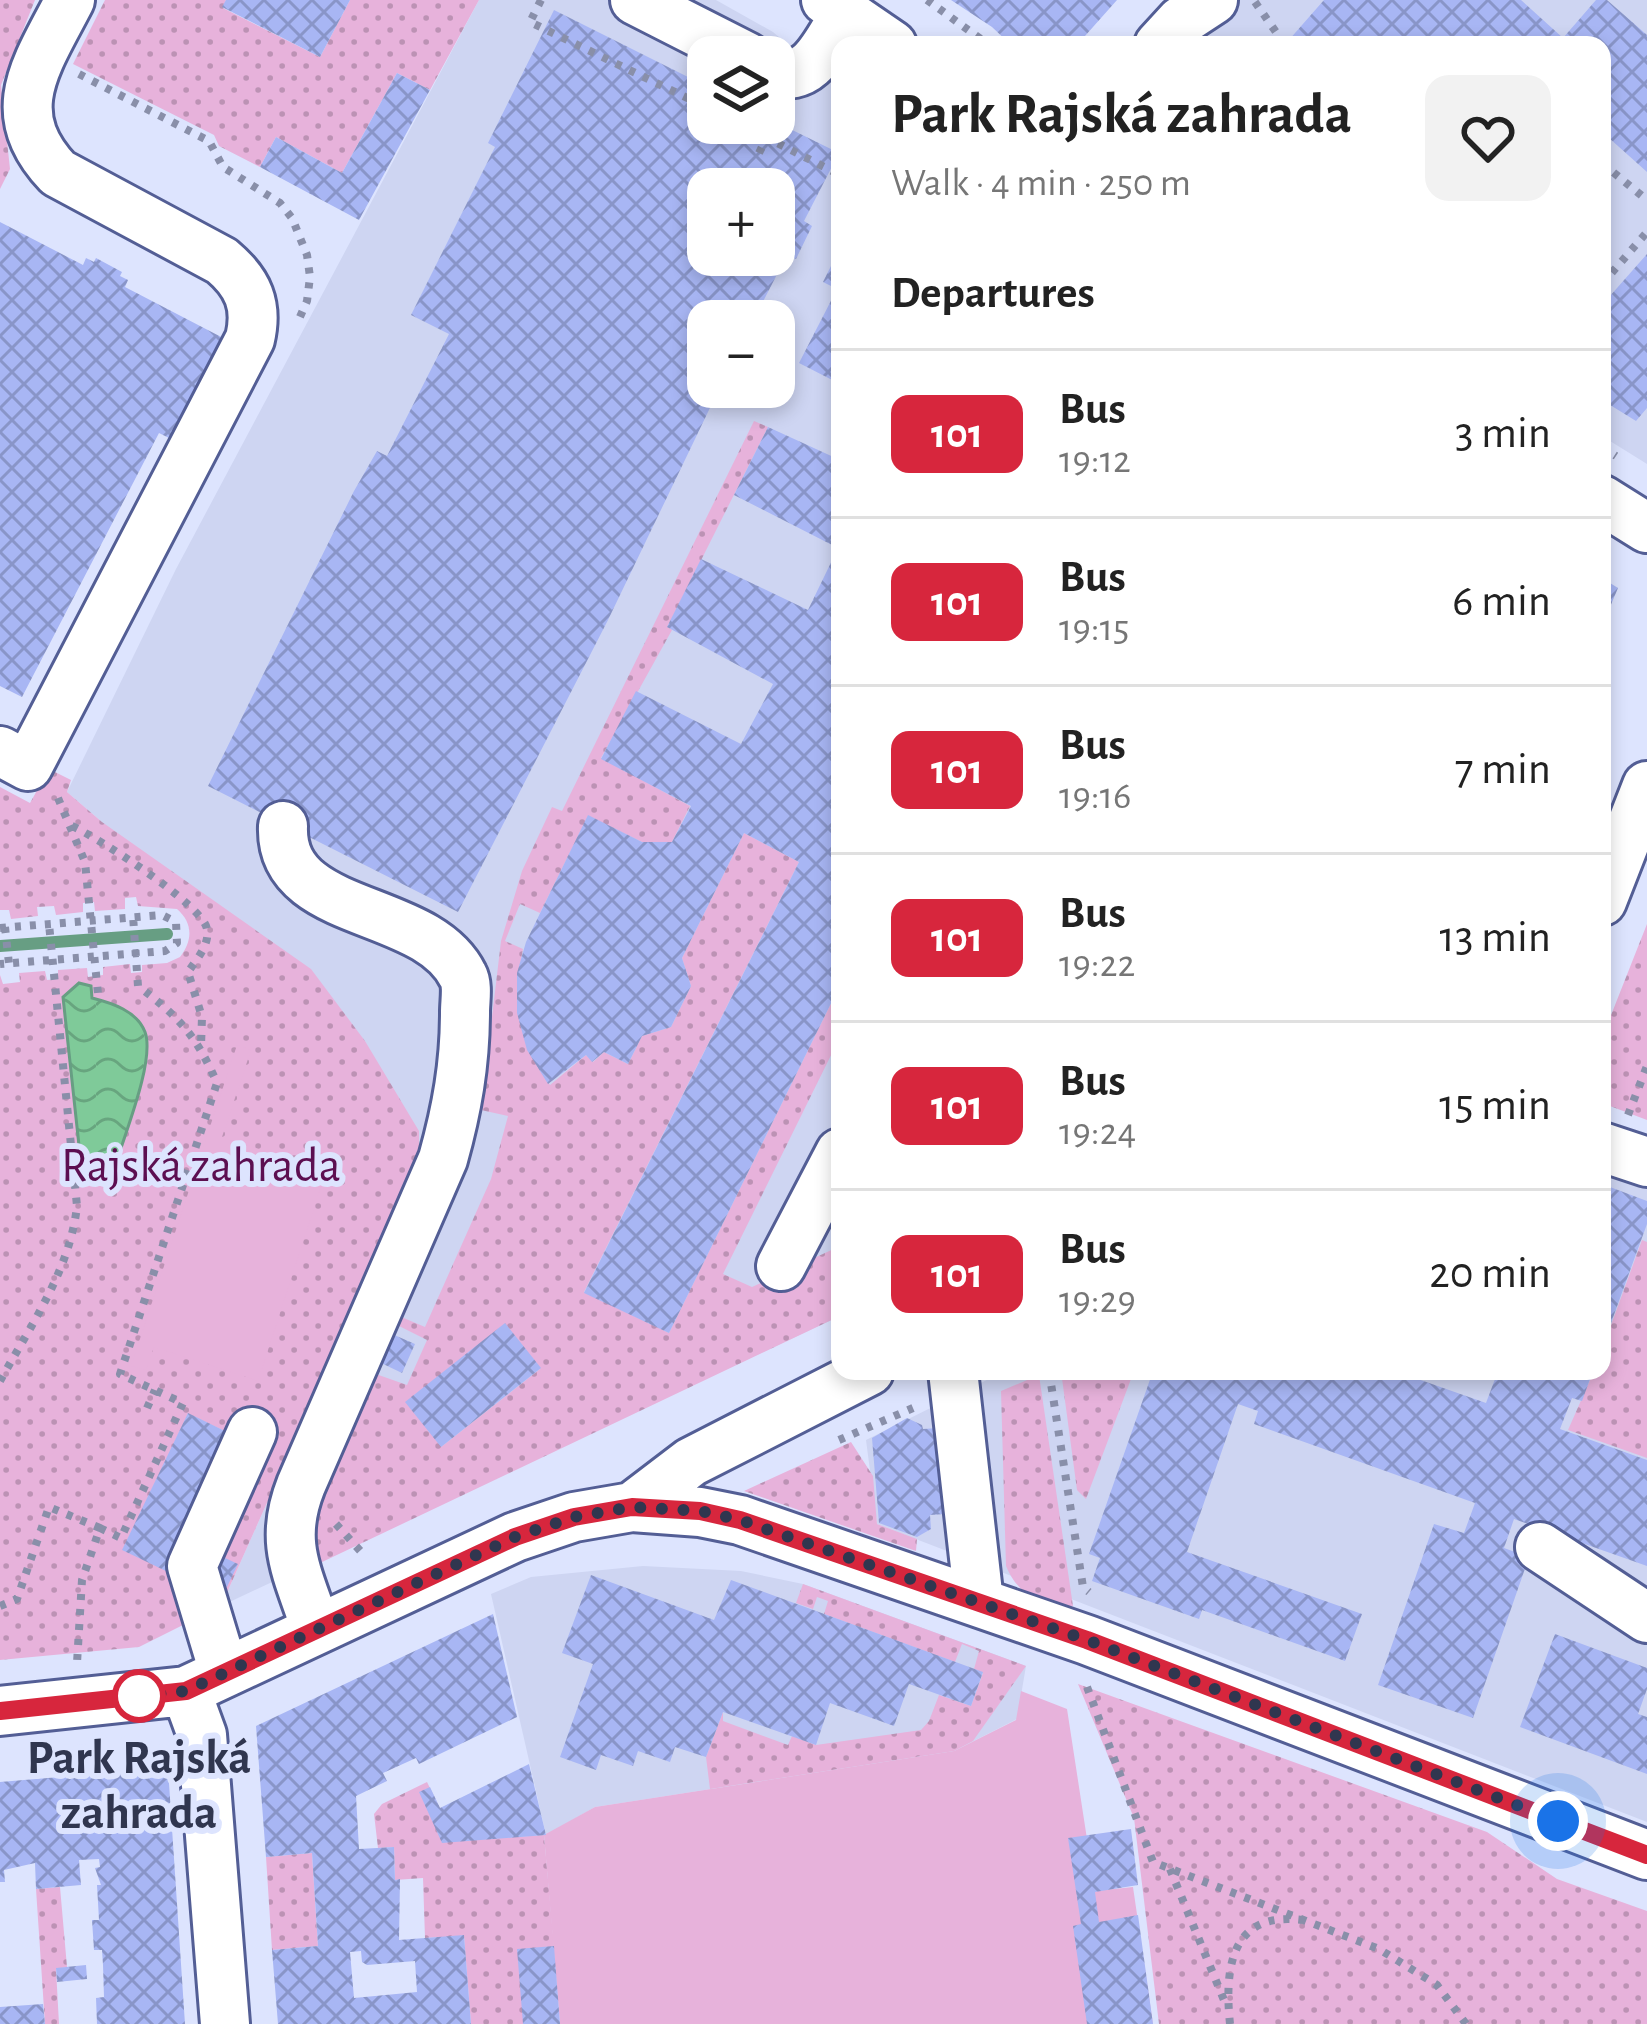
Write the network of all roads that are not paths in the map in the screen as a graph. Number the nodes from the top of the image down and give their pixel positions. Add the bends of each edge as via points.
1 (70, 0) edge
2 (635, 0) edge
3 (1213, 0) edge
4 (1230, 0) edge
5 (836, 6) edge
6 (706, 36) edge
7 (879, 36) edge
8 (1167, 36) edge
9 (1208, 36) edge
10 (795, 75) edge
11 (1611, 506) edge
12 (1647, 528) edge
13 (0, 751) edge
14 (1647, 786) edge
15 (283, 826) dead end
16 (1611, 879) edge
17 (1615, 1130) edge
18 (1647, 1162) edge
19 (831, 1170) edge
20 (781, 1266) dead end
21 (851, 1380) edge
22 (954, 1380) edge
23 (252, 1432) dead end
24 (632, 1507) junction
25 (1540, 1547) dead end
26 (979, 1602) junction
27 (1647, 1618) edge
28 (316, 1629) junction
29 (205, 1682) junction
30 (0, 1711) edge
31 (1646, 1850) edge
32 (225, 2024) edge

1 - 13 street via 25,103 41,155 58,173 222,261 241,277 254,320 28,766
2 - 6 street
3 - 8 street
4 - 9 street
5 - 7 street
5 - 10 street via 805,72
11 - 12 street
14 - 16 street
15 - 28 street via 282,847 296,875 435,941 465,978 465,1057 443,1159 289,1524
17 - 18 street
19 - 20 street
21 - 24 street via 691,1462
22 - 26 street
23 - 29 street via 192,1566
24 - 26 street via 740,1520
24 - 28 street via 515,1537
25 - 27 street
26 - 31 street
28 - 29 street
29 - 30 street
29 - 32 street via 202,1735

